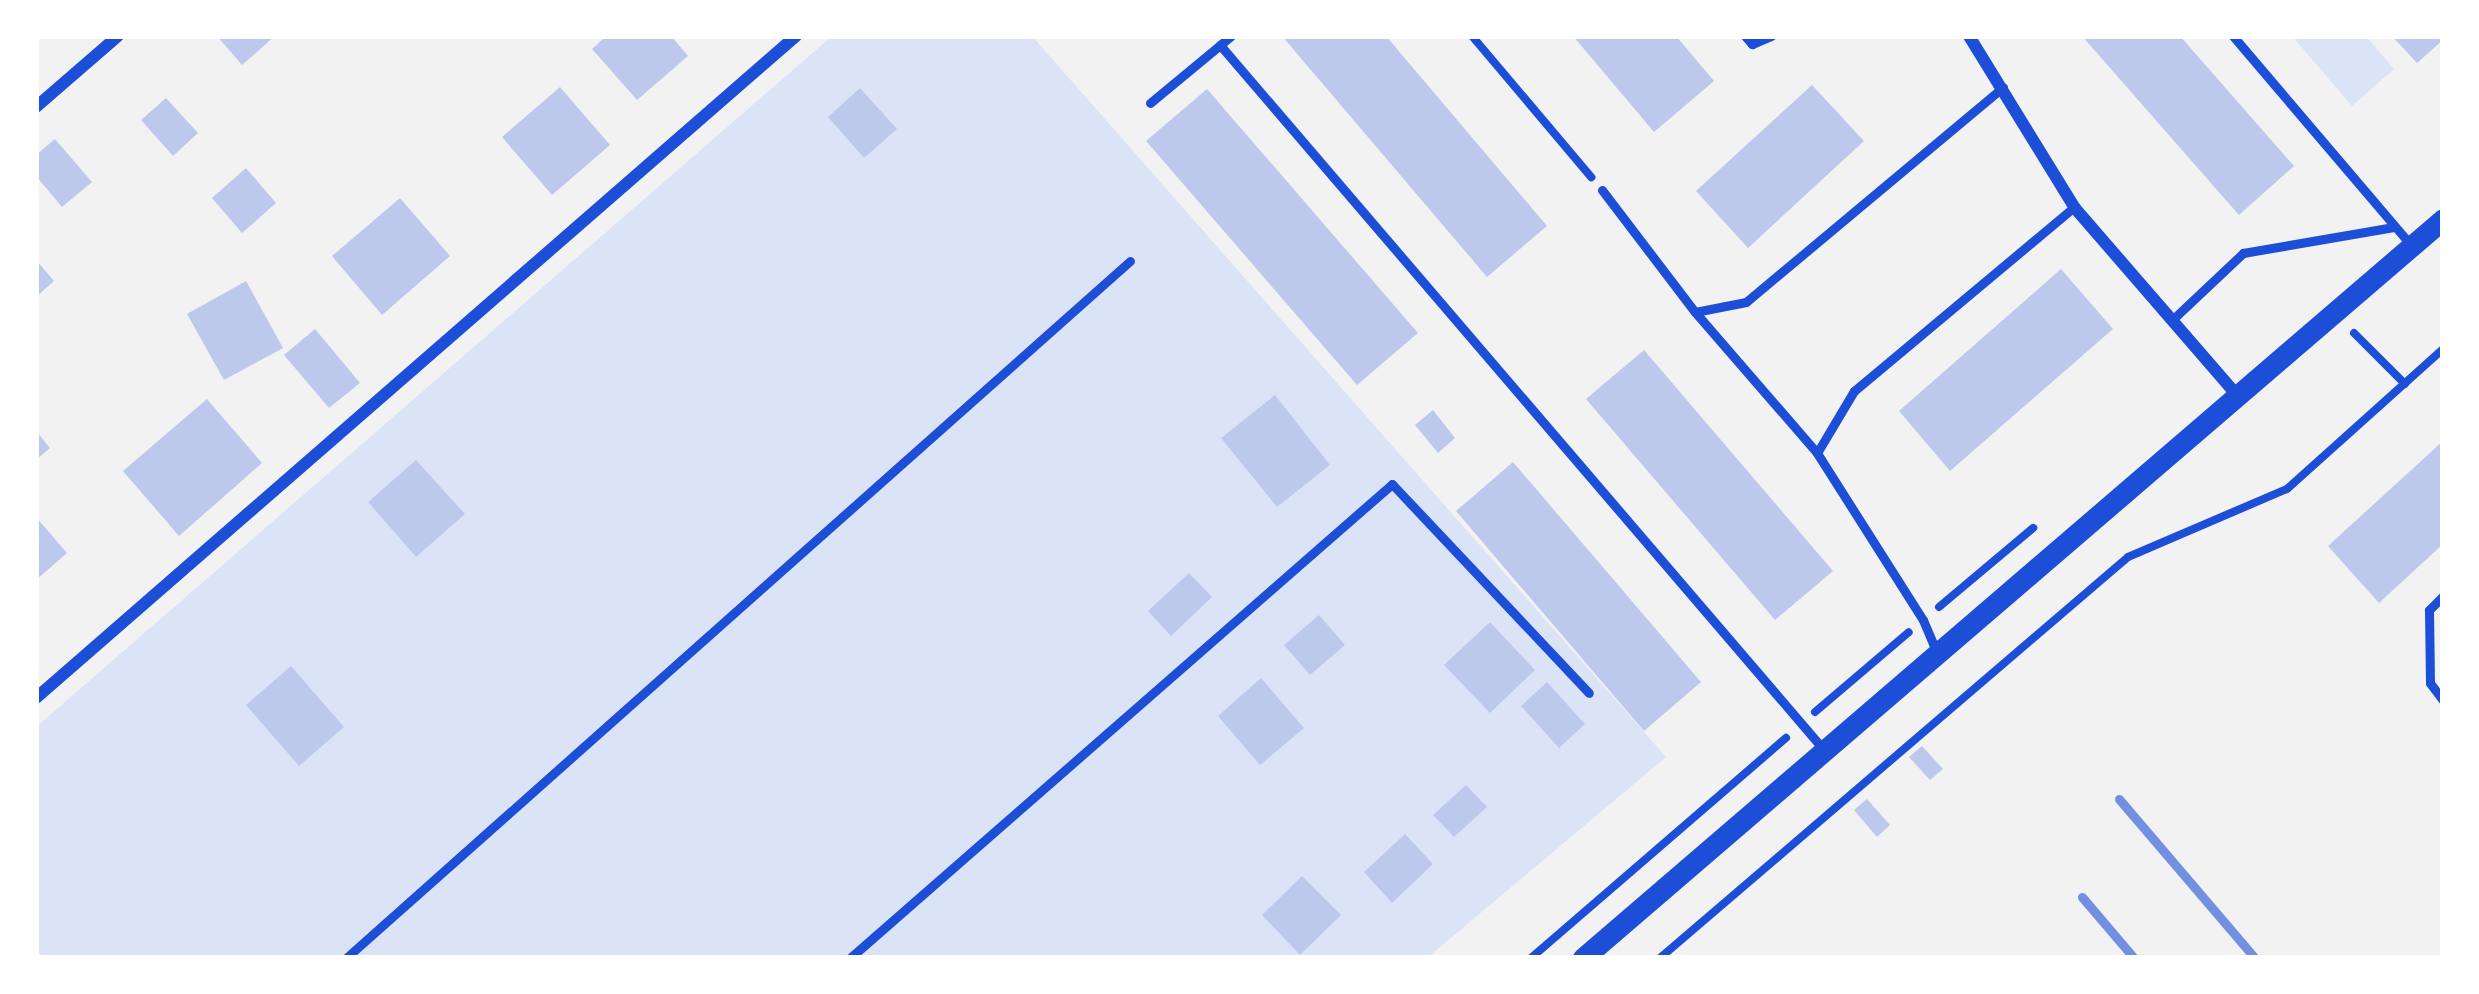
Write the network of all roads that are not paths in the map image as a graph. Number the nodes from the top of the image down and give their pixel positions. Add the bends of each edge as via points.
1 (118, 36) edge
2 (796, 36) edge
3 (1231, 36) edge
4 (1745, 36) edge
5 (1771, 36) edge
6 (1970, 36) edge
7 (2233, 36) edge
8 (1220, 45) junction
9 (2003, 87) junction
10 (1150, 103) dead end
11 (36, 107) edge
12 (1602, 190) road end
13 (2074, 207) junction
14 (2443, 219) edge
15 (2394, 227) junction
16 (2412, 246) junction
17 (1130, 261) dead end
18 (1694, 312) junction
19 (2172, 320) junction
20 (2238, 396) junction
21 (1817, 453) junction
22 (2443, 596) edge
23 (1937, 655) junction
24 (1589, 693) dead end
25 (36, 698) edge
26 (2443, 700) edge
27 (1823, 751) junction
28 (346, 958) edge
29 (850, 958) edge
30 (1583, 958) edge

1 - 11 street
2 - 25 street
3 - 8 lane
4 - 5 lane via 1752,44
6 - 9 street
7 - 15 lane
8 - 10 lane
8 - 27 lane
9 - 13 street
9 - 18 lane via 1746,302
12 - 18 lane
13 - 19 street
13 - 21 lane via 1855,392
14 - 16 street
15 - 16 lane
15 - 19 lane via 2243,253
16 - 20 street
17 - 28 lane
18 - 21 lane
19 - 20 street
20 - 23 street
21 - 23 lane
22 - 26 lane via 2429,610 2430,683
23 - 27 street
24 - 29 lane via 1392,484
27 - 30 street

